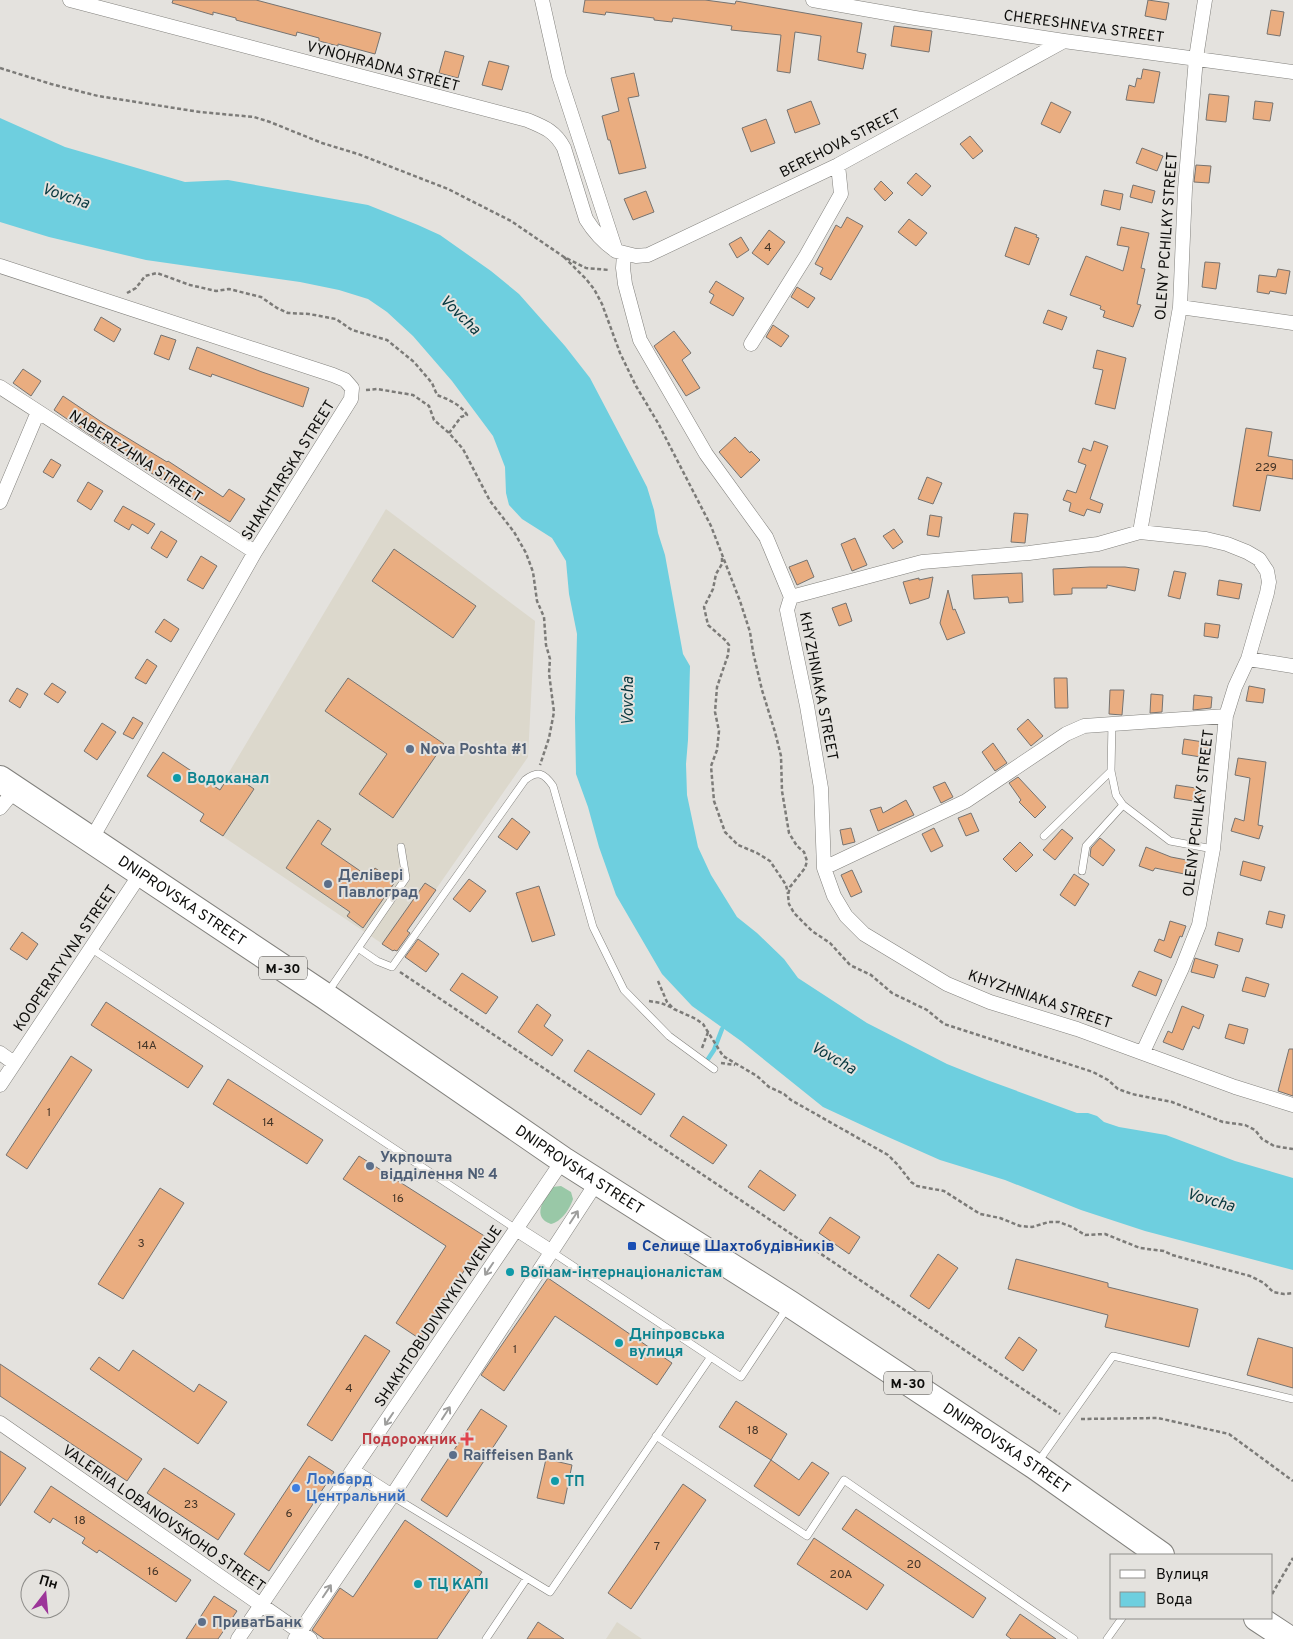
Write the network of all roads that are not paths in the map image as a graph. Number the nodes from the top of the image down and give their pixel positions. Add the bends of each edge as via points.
1 (70, 0) edge
2 (542, 0) edge
3 (813, 0) edge
4 (1205, 0) edge
5 (1064, 41) junction
6 (1196, 58) junction
7 (1293, 72) edge
8 (838, 165) junction
9 (620, 252) junction
10 (0, 266) edge
11 (1180, 307) junction
12 (1293, 323) edge
13 (751, 344) dead end
14 (0, 387) edge
15 (38, 412) junction
16 (0, 502) edge
17 (1140, 532) junction
18 (255, 552) junction
19 (791, 597) junction
20 (1248, 660) junction
21 (1293, 666) edge
22 (1226, 716) junction
23 (1112, 723) junction
24 (1112, 771) junction
25 (5, 792) edge
26 (1123, 805) junction
27 (1044, 836) dead end
28 (91, 840) junction
29 (401, 847) dead end
30 (1213, 849) junction
31 (824, 868) junction
32 (1082, 871) dead end
33 (141, 874) junction
34 (358, 948) junction
35 (92, 949) junction
36 (325, 996) junction
37 (1143, 1052) junction
38 (0, 1053) edge
39 (14, 1063) junction
40 (714, 1069) dead end
41 (0, 1085) edge
42 (1293, 1105) edge
43 (563, 1160) junction
44 (597, 1182) junction
45 (516, 1229) junction
46 (552, 1252) junction
47 (790, 1304) junction
48 (710, 1358) junction
49 (1293, 1399) edge
50 (0, 1423) edge
51 (656, 1436) junction
52 (1035, 1466) junction
53 (353, 1471) junction
54 (392, 1496) junction
55 (1160, 1554) edge
56 (527, 1578) junction
57 (261, 1605) junction
58 (1121, 1619) edge
59 (1259, 1619) edge
60 (301, 1637) edge
61 (238, 1639) edge
62 (486, 1639) edge
63 (1074, 1639) edge
64 (1107, 1639) edge
65 (1289, 1639) edge

1 - 9 street, VYNOHRADNA STREET via 545,127 564,148 590,224 604,242
2 - 9 street via 559,76
3 - 5 street, CHERESHNEVA STREET
4 - 6 street, OLENY PCHILKY STREET
5 - 6 street, CHERESHNEVA STREET
5 - 8 street, BEREHOVA STREET
6 - 7 street, CHERESHNEVA STREET
6 - 11 street, OLENY PCHILKY STREET via 1185,189
8 - 9 street, BEREHOVA STREET via 648,255
8 - 13 street via 841,194
9 - 19 street via 640,340 706,454 766,537
10 - 18 street, SHAKHTARSKA STREET via 345,380 352,388 351,399
11 - 12 street
11 - 17 street, OLENY PCHILKY STREET
14 - 15 street, NABEREZHNA STREET
15 - 16 street
15 - 18 street, NABEREZHNA STREET
17 - 19 street via 1098,544 922,562
17 - 20 street, OLENY PCHILKY STREET via 1206,539 1248,552 1259,560 1267,571 1269,582
18 - 28 street, SHAKHTARSKA STREET
19 - 31 street, KHYZHNIAKA STREET via 787,610 821,788
20 - 21 street
20 - 22 street, OLENY PCHILKY STREET
22 - 23 street
22 - 30 street, OLENY PCHILKY STREET
23 - 24 lane
23 - 31 street via 1084,726 1066,734 966,802
24 - 26 lane via 1116,795
24 - 27 lane
25 - 28 highway, DNIPROVSKA STREET / М-30
26 - 30 lane via 1170,841
26 - 32 lane via 1086,846
28 - 33 highway, DNIPROVSKA STREET / М-30
29 - 34 lane via 406,878
30 - 37 street, OLENY PCHILKY STREET via 1199,925
31 - 37 street, KHYZHNIAKA STREET via 834,896 846,916 864,934 947,984 990,1002
33 - 35 street, KOOPERATYVNA STREET
33 - 36 highway, DNIPROVSKA STREET / М-30
34 - 36 lane
34 - 40 lane via 392,967 525,780 532,774 541,774 553,786 593,927 624,990 669,1036
35 - 39 street, KOOPERATYVNA STREET
35 - 45 lane
36 - 43 highway, DNIPROVSKA STREET / М-30
37 - 42 street, KHYZHNIAKA STREET
38 - 39 street
39 - 41 street, KOOPERATYVNA STREET
43 - 44 highway, DNIPROVSKA STREET / М-30
43 - 45 street, SHAKHTOBUDIVNYKIV AVENUE
46 -> 44 street
44 - 47 highway, DNIPROVSKA STREET / М-30
45 - 46 street
45 -> 53 street, SHAKHTOBUDIVNYKIV AVENUE
46 - 48 lane
54 -> 46 street
47 - 48 lane via 741,1377
47 - 52 highway, DNIPROVSKA STREET / М-30
48 - 51 lane
49 - 52 lane via 1113,1356
50 - 57 street, VALERIIA LOBANOVSKOHO STREET
51 - 56 lane via 550,1592
51 - 63 lane via 807,1536 844,1480
52 - 55 highway, DNIPROVSKA STREET / М-30
53 - 54 street
53 - 57 street, SHAKHTOBUDIVNYKIV AVENUE
54 - 56 lane
60 -> 54 street
56 - 62 lane
57 - 60 street, VALERIIA LOBANOVSKOHO STREET
57 - 61 street, SHAKHTOBUDIVNYKIV AVENUE
58 - 64 lane
59 - 65 highway

